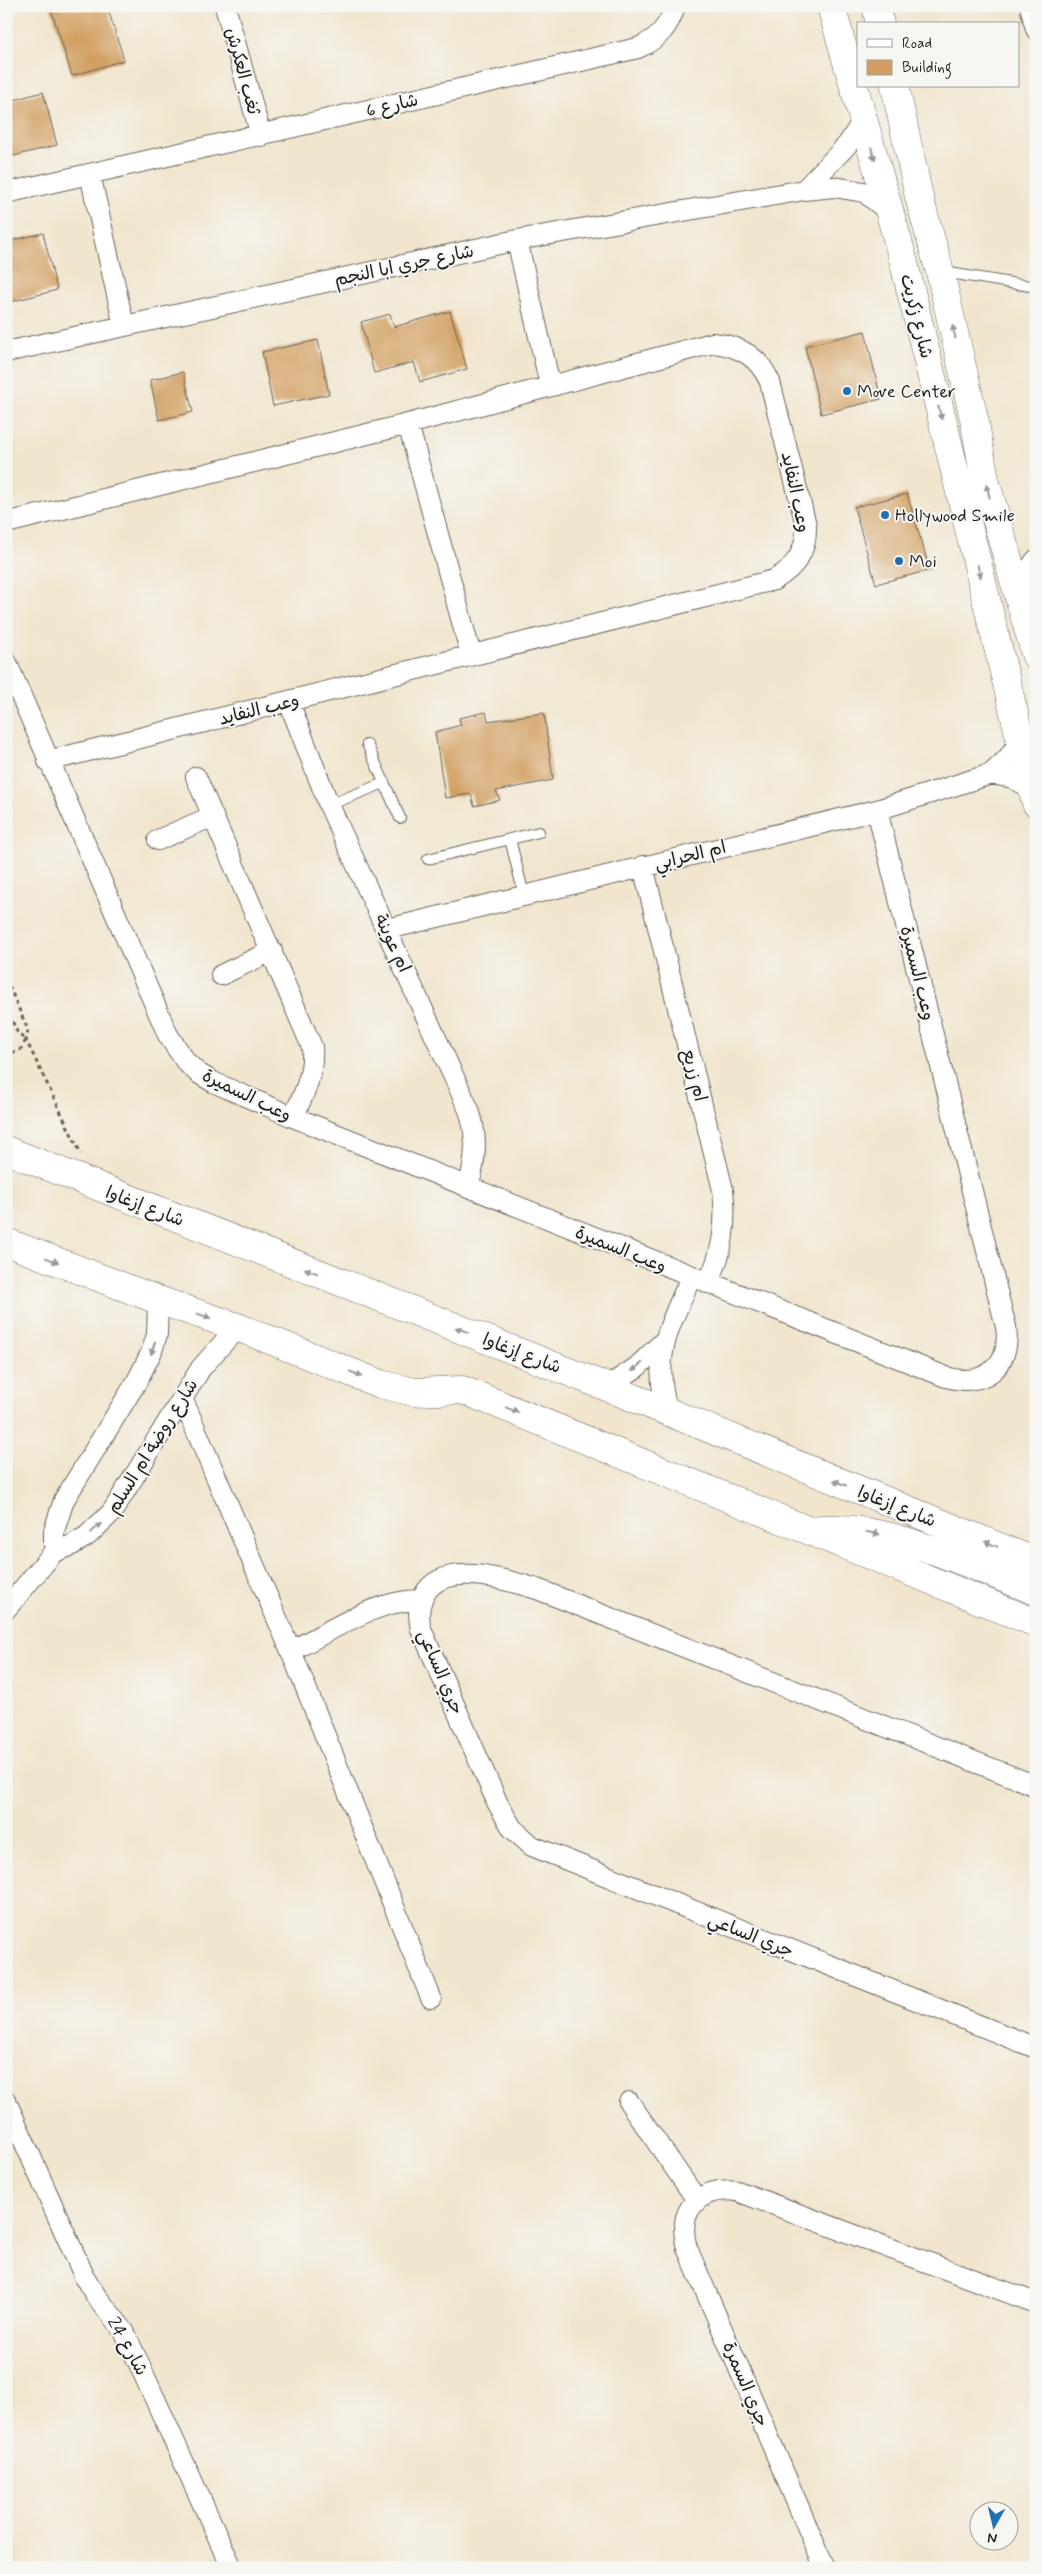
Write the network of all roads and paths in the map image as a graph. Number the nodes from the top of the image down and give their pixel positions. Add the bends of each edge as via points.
1 (226, 6) edge
2 (674, 6) edge
3 (831, 6) edge
4 (876, 6) edge
5 (1030, 6) edge
6 (880, 22) edge
7 (1036, 30) edge
8 (896, 88) edge
9 (863, 120) junction
10 (261, 136) junction
11 (90, 174) junction
12 (804, 190) junction
13 (6, 193) edge
14 (888, 211) junction
15 (517, 240) junction
16 (940, 272) junction
17 (1036, 287) edge
18 (124, 326) junction
19 (6, 352) edge
20 (550, 385) junction
21 (408, 424) junction
22 (6, 523) edge
23 (1003, 547) junction
24 (1036, 554) edge
25 (1036, 560) edge
26 (1018, 593) junction
27 (471, 655) junction
28 (1036, 656) edge
29 (6, 661) edge
30 (289, 702) junction
31 (1020, 742) junction
32 (367, 744) dead end
33 (48, 761) junction
34 (992, 774) junction
35 (196, 777) dead end
36 (384, 783) junction
37 (1034, 796) edge
38 (329, 805) junction
39 (877, 810) junction
40 (213, 816) junction
41 (400, 818) dead end
42 (539, 832) dead end
43 (510, 839) junction
44 (158, 840) dead end
45 (428, 859) dead end
46 (643, 866) junction
47 (524, 896) junction
48 (388, 929) junction
49 (272, 951) junction
50 (221, 975) dead end
51 (6, 980) edge
52 (6, 1007) edge
53 (26, 1040) junction
54 (6, 1055) edge
55 (293, 1118) junction
56 (6, 1141) edge
57 (18, 1154) edge
58 (97, 1187) junction
59 (468, 1188) junction
60 (6, 1242) edge
61 (699, 1280) junction
62 (158, 1300) junction
63 (240, 1328) junction
64 (663, 1342) junction
65 (607, 1387) junction
66 (183, 1400) junction
67 (668, 1413) junction
68 (807, 1530) junction
69 (54, 1552) junction
70 (1036, 1562) edge
71 (1036, 1591) edge
72 (421, 1600) junction
73 (6, 1609) edge
74 (1036, 1623) edge
75 (291, 1651) junction
76 (1036, 1786) edge
77 (431, 1998) dead end
78 (1036, 2048) edge
79 (6, 2101) edge
80 (629, 2102) dead end
81 (697, 2200) junction
82 (1036, 2303) edge
83 (232, 2568) edge
84 (826, 2568) edge

1 - 10 street, ثغب العكرش
2 - 10 street, شارع 6 via 662,33 638,48
3 - 9 main road, شارع زكريت
4 - 6 main road
5 - 7 street
8 - 16 main road, شارع زكريت via 919,197
9 - 12 street via 848,144
9 -> 14 main road, شارع زكريت
10 - 11 street, شارع 6
11 - 13 street, شارع 6
11 - 18 street
12 - 14 street, شارع جري ابا النجم via 834,188 864,192
12 - 15 street, شارع جري ابا النجم
14 -> 31 main road, شارع زكريت via 903,260
15 - 18 street, شارع جري ابا النجم
15 - 20 street
16 - 17 lane
23 -> 16 main road, شارع زكريت via 985,480
18 - 19 street, شارع جري ابا النجم
20 - 21 street, وعب النفايد
20 - 27 street, وعب النفايد via 713,343 742,349 764,369 770,382 806,525 805,546 794,566 774,580
21 - 22 street, وعب النفايد
21 - 27 street
23 - 24 street
23 - 26 main road, شارع زكريت
25 - 26 street via 1022,579
26 - 28 main road, شارع زكريت
27 - 30 street, وعب النفايد
29 - 33 street, وعب السميرة
30 - 33 street, وعب النفايد
30 - 38 street, ام عوينة
31 - 34 street, ام الحرابي
31 - 37 main road, شارع زكريت
32 - 36 lane
33 - 55 street, وعب السميرة via 176,1049 198,1073 213,1082
34 - 37 street via 1013,778
34 - 39 street, ام الحرابي
35 - 40 street
36 - 38 lane
36 - 41 lane
38 - 48 street, ام عوينة
39 - 46 street, ام الحرابي
39 - 61 street, وعب السميرة via 1006,1327 1006,1352 993,1372 982,1378 958,1381
40 - 44 street
40 - 49 street
42 - 43 lane
43 - 45 lane
43 - 47 lane
46 - 47 street, ام الحرابي
46 - 61 street, ام زريع via 723,1190 725,1229 722,1249
47 - 48 street, ام الحرابي
48 - 59 street, ام عوينة via 474,1124 476,1155
49 - 50 street
49 - 55 street via 312,1047 311,1072
51 - 53 path via 28,1030
52 - 53 path via 18,1034
53 - 54 path via 21,1049
53 - 58 path
55 - 59 street, وعب السميرة
56 - 57 main road, شارع إزغاوا
57 - 58 main road, شارع إزغاوا
65 -> 58 main road, شارع إزغاوا
59 - 61 street, وعب السميرة
60 -> 62 main road
61 - 64 street
62 -> 63 main road
62 -> 69 street via 157,1334 152,1351 64,1500 54,1531
63 - 66 street, شارع روضة ام السلم via 201,1368
63 -> 68 main road via 397,1389 462,1390
64 -> 65 street via 637,1367
64 - 67 street via 660,1371
65 - 67 main road, شارع إزغاوا
69 -> 66 street, شارع روضة ام السلم via 87,1536 112,1512
66 - 75 street
70 -> 67 main road, شارع إزغاوا
68 -> 71 main road via 855,1530 891,1536
68 - 74 main road
69 - 73 street, شارع روضة ام السلم
72 - 75 street via 377,1607
72 - 76 street via 432,1585 456,1574 497,1579 537,1589
72 - 78 street, جري الساعي via 421,1629 498,1804 512,1828 532,1846
75 - 77 street
79 - 83 street, شارع 24 via 85,2278 124,2331
80 - 81 street
81 - 82 street via 716,2190 737,2191
81 - 84 street, جري السمرة via 684,2222 687,2248

